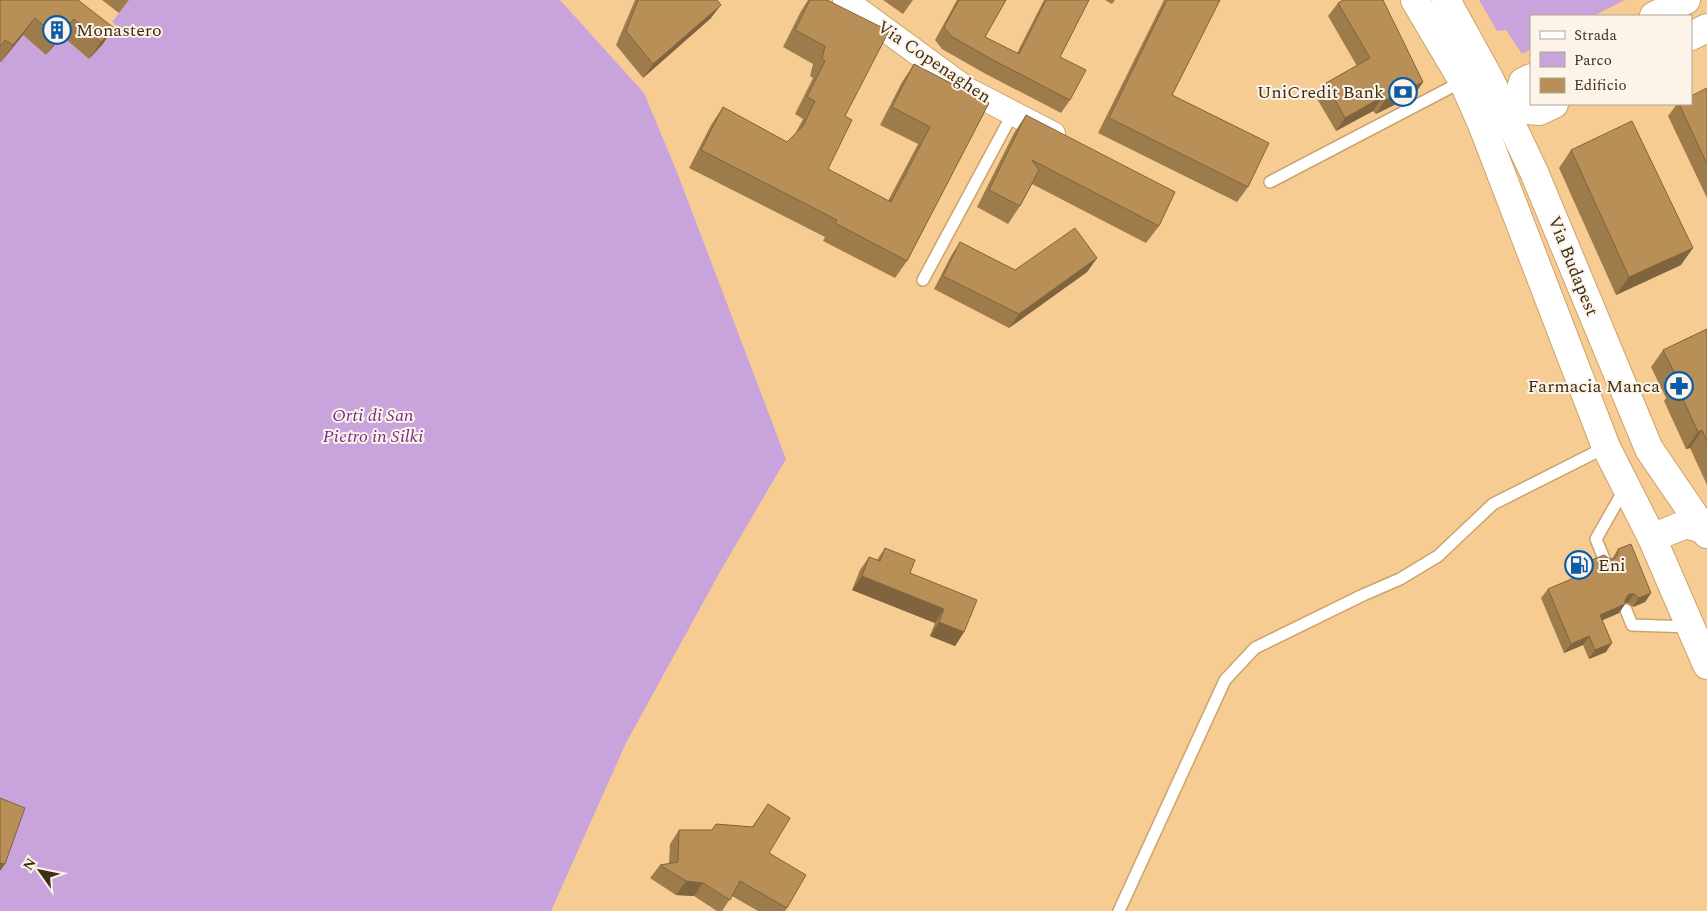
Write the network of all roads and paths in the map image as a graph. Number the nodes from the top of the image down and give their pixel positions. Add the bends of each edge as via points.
1 (845, 0) edge
2 (1415, 0) edge
3 (1446, 0) edge
4 (1686, 0) edge
5 (1656, 15) edge
6 (1707, 28) edge
7 (1692, 36) edge
8 (1530, 78) edge
9 (1463, 81) junction
10 (1552, 105) edge
11 (1013, 113) junction
12 (1501, 116) junction
13 (1073, 144) edge
14 (1270, 182) dead end
15 (923, 280) dead end
16 (1606, 447) junction
17 (1626, 486) junction
18 (1706, 530) edge
19 (1652, 538) junction
20 (1605, 561) edge
21 (1626, 610) edge
22 (1698, 623) edge
23 (1707, 665) edge
24 (1119, 911) edge

1 - 11 street, Via Copenaghen via 968,90
2 - 9 main road, Via Budapest
3 - 12 main road, Via Budapest via 1489,78
4 - 5 main road
6 - 7 main road
8 - 12 main road via 1523,82
9 - 12 main road, Via Budapest
9 - 14 lane
10 - 12 main road via 1539,111
11 - 13 street, Via Copenaghen
11 - 15 lane
12 - 16 main road, Via Budapest
12 - 18 main road, Via Budapest via 1537,178 1649,449
16 - 17 main road, Via Budapest
16 - 24 lane via 1492,504 1438,556 1400,579 1255,648 1225,680
17 - 19 main road, Via Budapest
17 - 20 lane via 1596,539
18 - 19 main road via 1686,524
19 - 22 main road, Via Budapest
21 - 22 lane via 1632,624
22 - 23 main road

